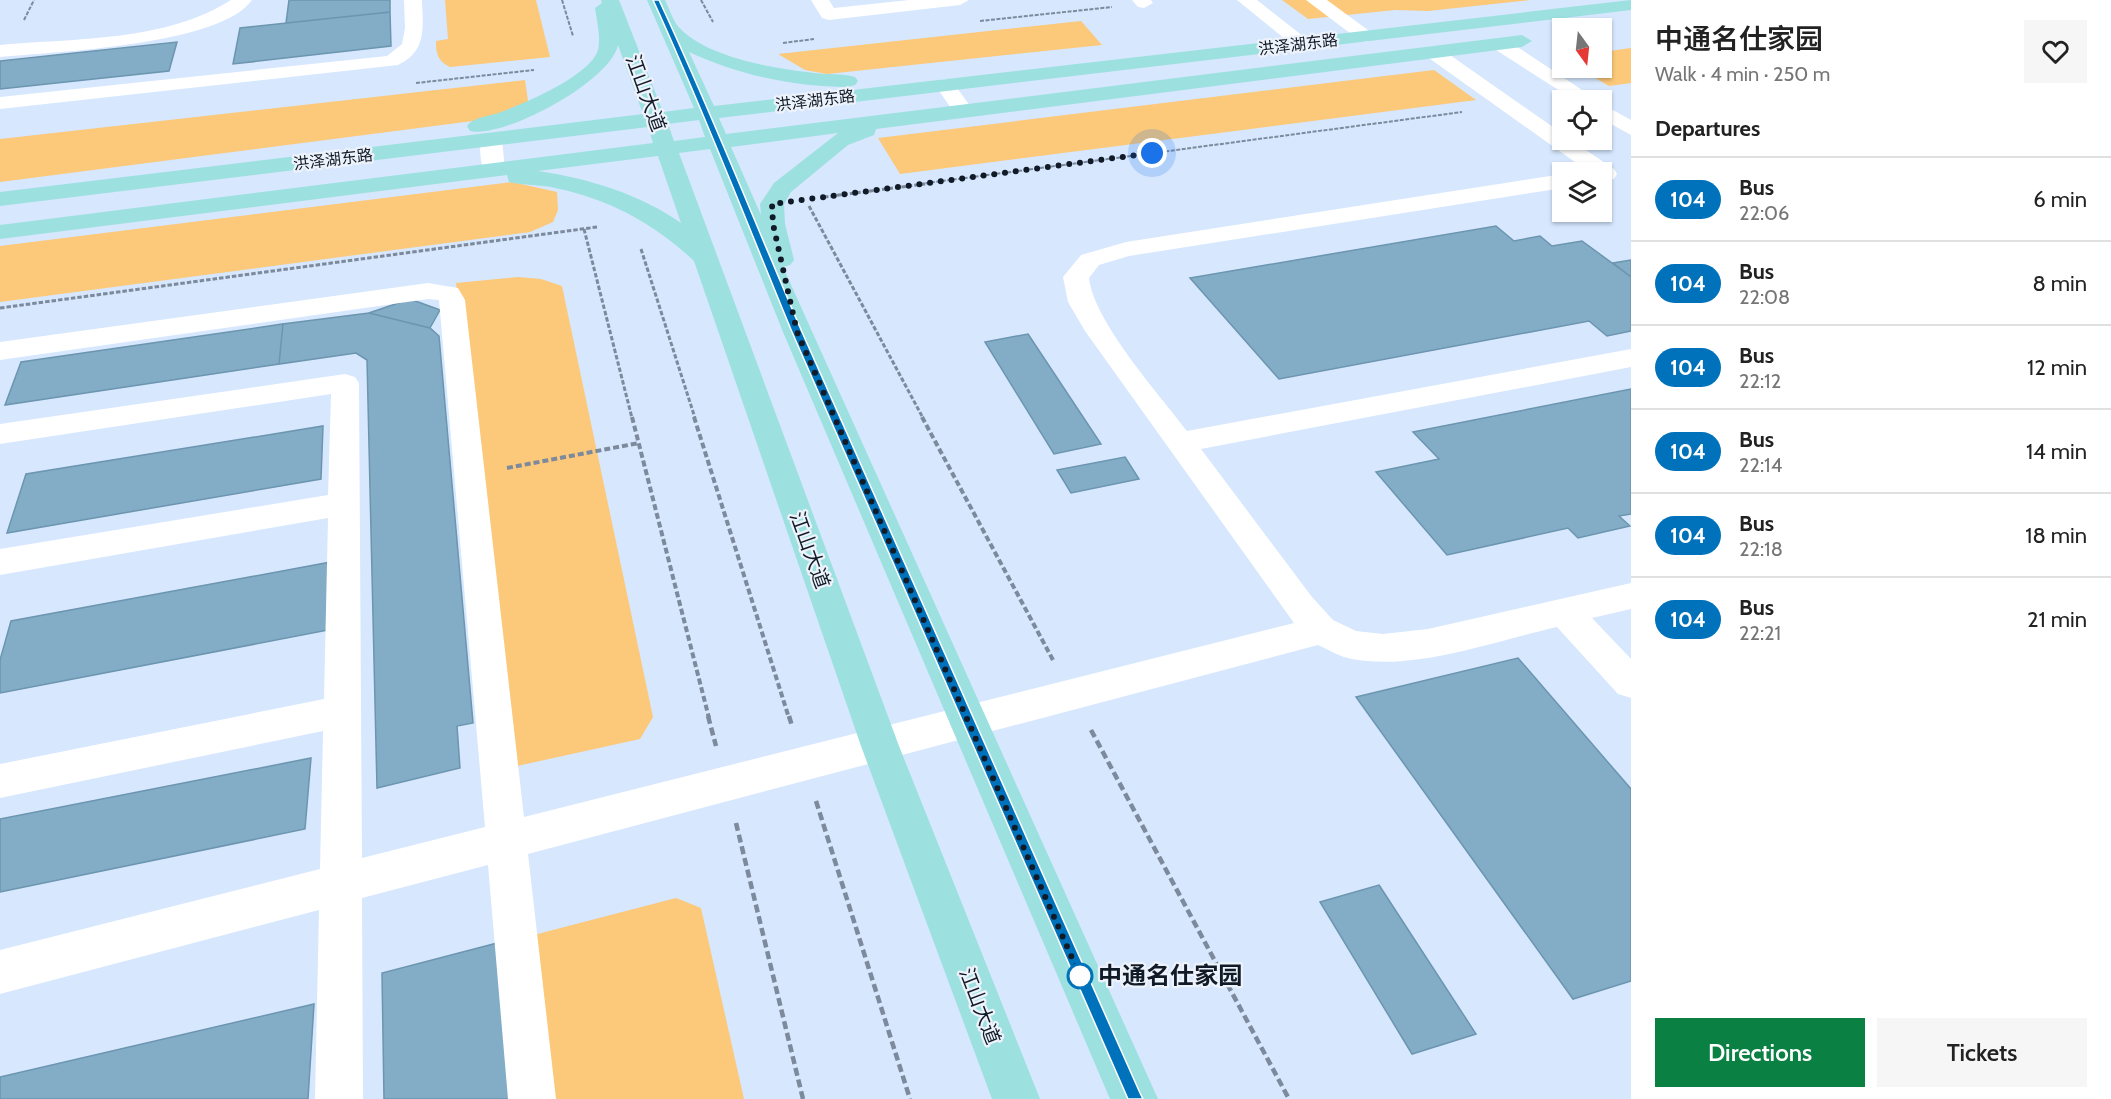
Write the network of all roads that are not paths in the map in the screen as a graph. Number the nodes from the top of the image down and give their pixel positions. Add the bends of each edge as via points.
1 (243, 0) edge
2 (413, 0) edge
3 (603, 0) edge
4 (610, 0) edge
5 (820, 0) edge
6 (960, 0) edge
7 (1246, 0) edge
8 (1315, 0) edge
9 (884, 4) edge
10 (1631, 5) edge
11 (662, 14) edge
12 (1366, 36) junction
13 (1542, 39) dead end
14 (1303, 44) junction
15 (1500, 44) junction
16 (0, 51) edge
17 (1433, 52) junction
18 (1081, 69) junction
19 (945, 85) junction
20 (1571, 90) edge
21 (0, 104) edge
22 (962, 110) junction
23 (919, 115) junction
24 (1612, 117) edge
25 (713, 126) junction
26 (1631, 129) edge
27 (661, 133) junction
28 (491, 140) junction
29 (1587, 162) edge
30 (495, 169) junction
31 (1631, 171) edge
32 (1612, 173) edge
33 (145, 181) junction
34 (1552, 183) edge
35 (0, 199) edge
36 (44, 227) junction
37 (0, 232) edge
38 (704, 257) junction
39 (797, 332) junction
40 (0, 351) edge
41 (1631, 358) edge
42 (0, 434) edge
43 (1180, 443) junction
44 (344, 504) junction
45 (0, 562) edge
46 (1631, 596) edge
47 (1564, 611) junction
48 (1321, 630) junction
49 (1631, 683) edge
50 (342, 711) junction
51 (968, 721) junction
52 (880, 746) junction
53 (0, 781) edge
54 (506, 841) junction
55 (341, 884) junction
56 (0, 972) edge
57 (339, 1099) edge
58 (532, 1099) edge
59 (1016, 1099) edge
60 (1134, 1099) edge

1 - 16 lane via 195,23 142,36
2 - 21 lane via 413,44 404,56 391,61
3 - 33 main road via 610,43 606,56 586,76 529,109 492,123
4 - 27 main road, 江山大道
5 - 9 lane via 828,14
6 - 9 lane
7 - 14 lane
8 - 12 lane
10 - 12 main road, 洪泽湖东路
11 - 18 main road via 695,47 794,77 834,82
11 - 25 main road
12 - 14 main road, 洪泽湖东路
13 - 15 main road, 洪泽湖东路
14 - 18 main road, 洪泽湖东路
15 - 17 main road, 洪泽湖东路
15 - 20 lane
17 - 22 main road, 洪泽湖东路
17 - 29 lane
18 - 19 main road, 洪泽湖东路
19 - 22 lane
19 - 25 main road, 洪泽湖东路
22 - 23 main road, 洪泽湖东路
23 - 25 main road, 洪泽湖东路
23 - 39 main road via 840,140 782,188 772,204
24 - 26 lane
25 - 27 main road, 洪泽湖东路
25 - 27 main road, 洪泽湖东路
25 - 39 main road
27 - 28 main road, 洪泽湖东路
27 - 30 main road, 洪泽湖东路
27 - 38 main road, 江山大道
28 - 30 lane
28 - 33 main road, 洪泽湖东路
30 - 36 main road, 洪泽湖东路
31 - 32 lane
33 - 35 main road, 洪泽湖东路
34 - 43 lane via 1126,249 1090,260 1076,278 1081,304
36 - 37 main road, 洪泽湖东路
36 - 38 main road via 520,176 575,186 629,213 645,211 671,227
38 - 52 main road, 江山大道
39 - 51 main road
40 - 54 lane via 440,291 449,294
41 - 43 lane
42 - 44 lane via 345,383
43 - 48 lane
44 - 45 lane
44 - 50 lane
46 - 47 lane
47 - 48 lane via 1428,643 1383,648 1351,645
47 - 49 lane
48 - 51 lane
50 - 53 lane
50 - 55 lane
51 - 52 lane
51 - 60 main road
52 - 54 lane
52 - 59 main road, 江山大道
54 - 55 lane
54 - 58 lane
55 - 56 lane
55 - 57 lane

